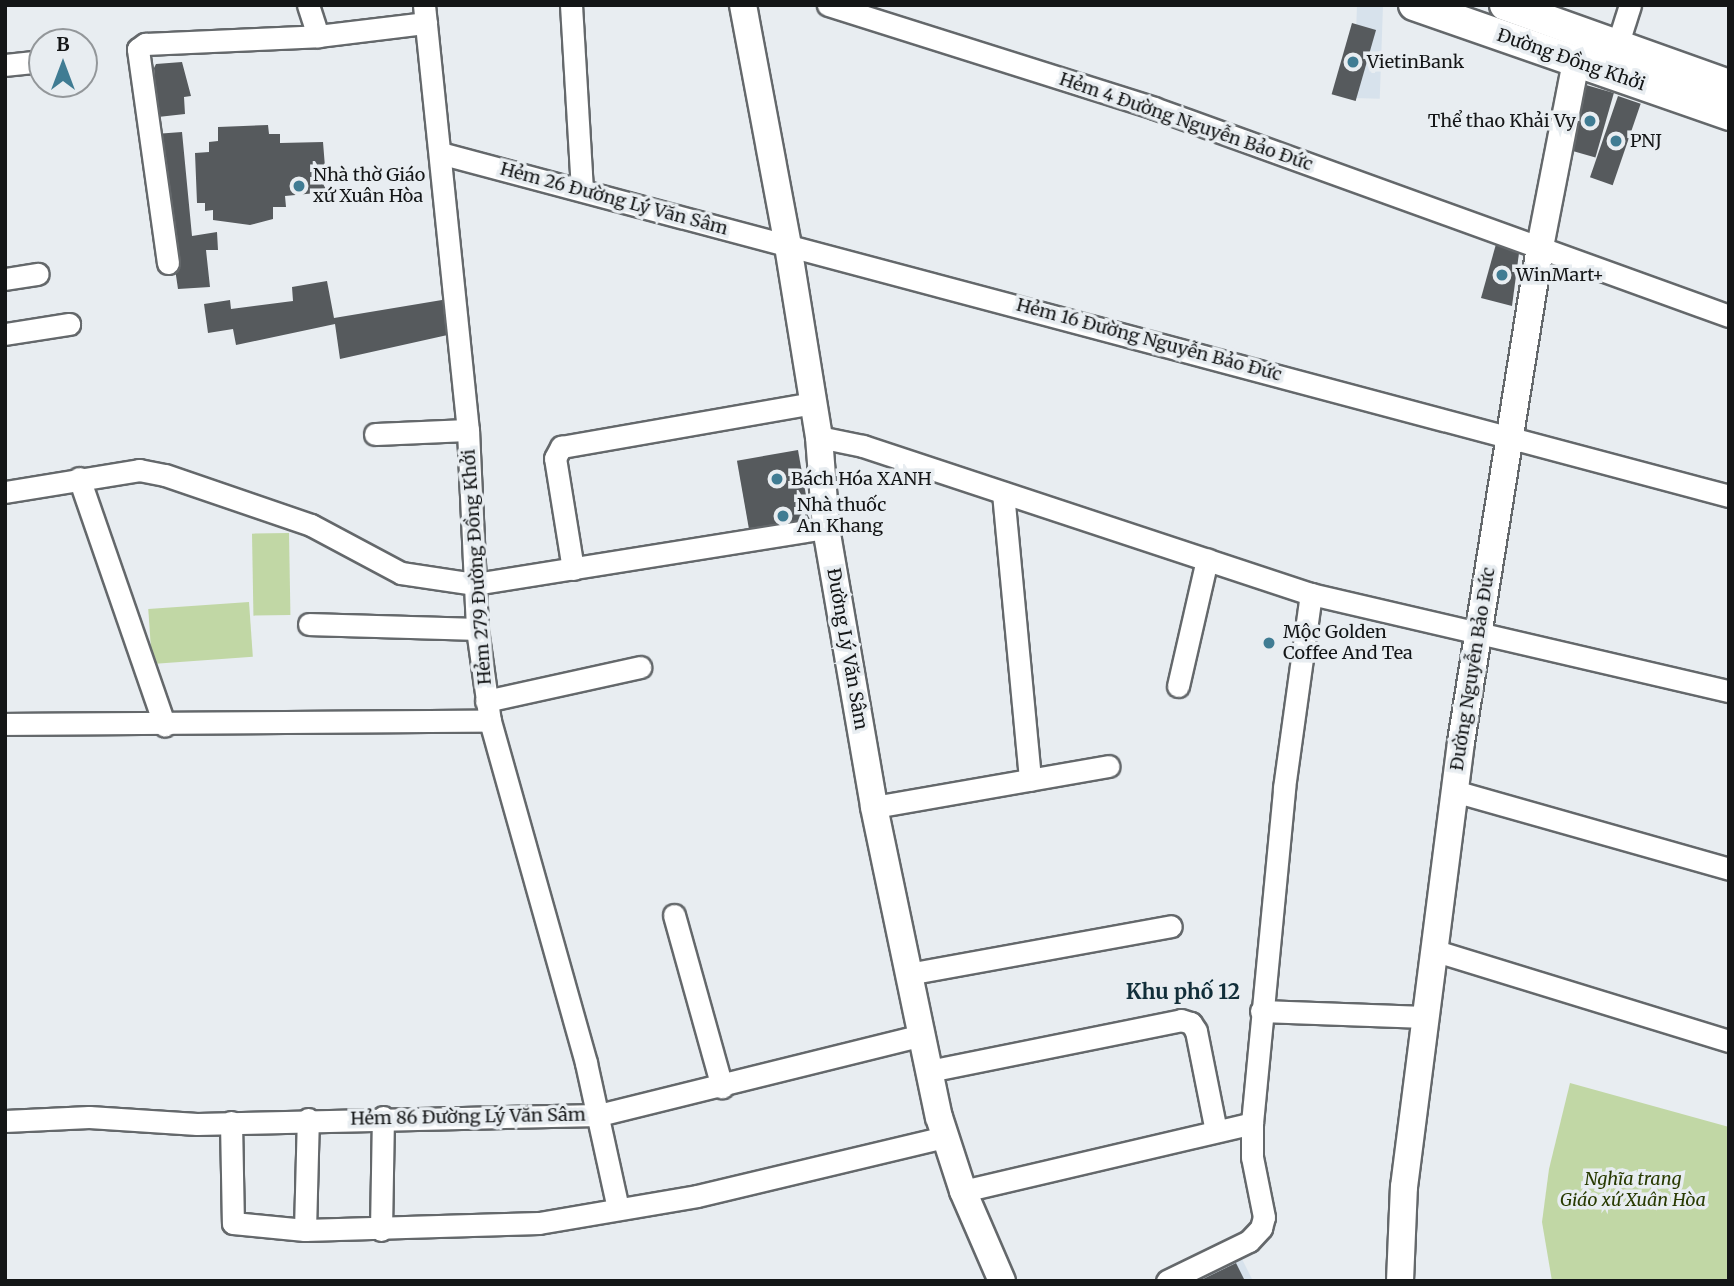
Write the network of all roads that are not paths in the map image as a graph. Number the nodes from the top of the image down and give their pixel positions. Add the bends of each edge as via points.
1 (309, 5) edge
2 (571, 5) edge
3 (743, 5) edge
4 (828, 5) edge
5 (1414, 5) edge
6 (1505, 5) edge
7 (1630, 5) edge
8 (425, 14) edge
9 (318, 36) junction
10 (1617, 46) junction
11 (1579, 47) junction
12 (28, 63) edge
13 (5, 65) edge
14 (1729, 85) edge
15 (1729, 115) edge
16 (440, 153) junction
17 (582, 190) junction
18 (788, 246) junction
19 (1540, 247) junction
20 (168, 263) dead end
21 (38, 274) dead end
22 (5, 279) edge
23 (1729, 316) edge
24 (69, 324) dead end
25 (5, 334) edge
26 (812, 403) junction
27 (468, 430) junction
28 (375, 434) dead end
29 (818, 437) junction
30 (1510, 440) junction
31 (79, 478) junction
32 (5, 492) edge
33 (1003, 493) junction
34 (1729, 496) edge
35 (827, 528) junction
36 (1208, 559) junction
37 (573, 569) junction
38 (475, 584) junction
39 (1311, 594) junction
40 (309, 624) dead end
41 (477, 629) junction
42 (1478, 634) junction
43 (640, 667) dead end
44 (1178, 686) dead end
45 (1729, 691) edge
46 (488, 711) junction
47 (5, 724) edge
48 (165, 726) junction
49 (1108, 766) dead end
50 (1030, 780) junction
51 (1454, 791) junction
52 (874, 807) junction
53 (1729, 869) edge
54 (674, 915) dead end
55 (1171, 926) dead end
56 (1433, 950) junction
57 (908, 974) junction
58 (1261, 1011) junction
59 (1425, 1017) junction
60 (922, 1035) junction
61 (1729, 1041) edge
62 (929, 1071) junction
63 (722, 1087) junction
64 (599, 1115) junction
65 (383, 1117) junction
66 (307, 1119) junction
67 (5, 1121) edge
68 (231, 1122) junction
69 (1252, 1123) junction
70 (1216, 1131) junction
71 (945, 1137) junction
72 (963, 1191) junction
73 (618, 1209) junction
74 (305, 1230) junction
75 (381, 1230) junction
76 (1002, 1281) edge
77 (1167, 1281) edge
78 (1400, 1281) edge

1 - 9 street
2 - 17 street
3 - 18 street, Đường Lý Văn Sâm
4 - 19 street, Hẻm 4 Đường Nguyễn Bảo Đức via 1154,108
5 - 11 main road, Đường Đồng Khởi
6 - 11 main road, Đường Đồng Khởi
7 - 10 street
8 - 9 street
8 - 16 street, Hẻm 279 Đường Đồng Khởi
9 - 20 street via 145,44 138,49
10 - 11 main road, Đường Đồng Khởi
10 - 14 main road, Đường Đồng Khởi
11 - 15 main road, Đường Đồng Khởi
11 - 19 street, Đường Nguyễn Bảo Đức
12 - 13 street
16 - 17 street, Hẻm 26 Đường Lý Văn Sâm
16 - 27 street, Hẻm 279 Đường Đồng Khởi
17 - 18 street, Hẻm 26 Đường Lý Văn Sâm
18 - 26 street, Đường Lý Văn Sâm
18 - 30 street, Hẻm 16 Đường Nguyễn Bảo Đức via 1116,330
19 - 23 street, Hẻm 4 Đường Nguyễn Bảo Đức
19 - 30 street, Đường Nguyễn Bảo Đức
21 - 22 street
24 - 25 street
26 - 29 street, Đường Lý Văn Sâm
26 - 37 street via 561,447 555,458
27 - 28 street
27 - 38 street, Hẻm 279 Đường Đồng Khởi
29 - 33 street via 863,446
29 - 35 street, Đường Lý Văn Sâm
30 - 34 street, Hẻm 16 Đường Nguyễn Bảo Đức
30 - 42 street, Đường Nguyễn Bảo Đức
31 - 32 street
31 - 38 street via 139,470 165,475 311,525 401,573
31 - 48 street
33 - 36 street
33 - 50 street
35 - 37 street
35 - 52 street, Đường Lý Văn Sâm
36 - 39 street
36 - 44 street
37 - 38 street
38 - 41 street, Hẻm 279 Đường Đồng Khởi
39 - 42 street
39 - 58 street
40 - 41 street
41 - 46 street, Hẻm 279 Đường Đồng Khởi
42 - 45 street
42 - 51 street, Đường Nguyễn Bảo Đức
43 - 46 street
46 - 48 street
46 - 64 street, Hẻm 279 Đường Đồng Khởi
47 - 48 street
49 - 50 street
50 - 52 street
51 - 53 street
51 - 56 street, Đường Nguyễn Bảo Đức
52 - 57 street, Đường Lý Văn Sâm
54 - 63 street
55 - 57 street
56 - 59 street, Đường Nguyễn Bảo Đức
56 - 61 street
57 - 60 street, Đường Lý Văn Sâm
58 - 59 street
58 - 69 street
59 - 78 street, Đường Nguyễn Bảo Đức via 1401,1222
60 - 62 street, Đường Lý Văn Sâm
60 - 63 street, Hẻm 86 Đường Lý Văn Sâm
62 - 70 street via 1181,1020 1196,1031
62 - 71 street, Đường Lý Văn Sâm
63 - 64 street, Hẻm 86 Đường Lý Văn Sâm
64 - 65 street, Hẻm 86 Đường Lý Văn Sâm
64 - 73 street, Hẻm 279 Đường Đồng Khởi
65 - 66 street, Hẻm 86 Đường Lý Văn Sâm
65 - 75 street
66 - 68 street, Hẻm 86 Đường Lý Văn Sâm
66 - 74 street
67 - 68 street, Hẻm 86 Đường Lý Văn Sâm via 89,1117
68 - 74 street via 233,1223
69 - 70 street
69 - 77 street via 1252,1157 1264,1217 1261,1228 1249,1241
70 - 72 street
71 - 72 street, Đường Lý Văn Sâm
71 - 73 street via 749,1185
72 - 76 street, Đường Lý Văn Sâm
73 - 75 street via 538,1223
74 - 75 street

